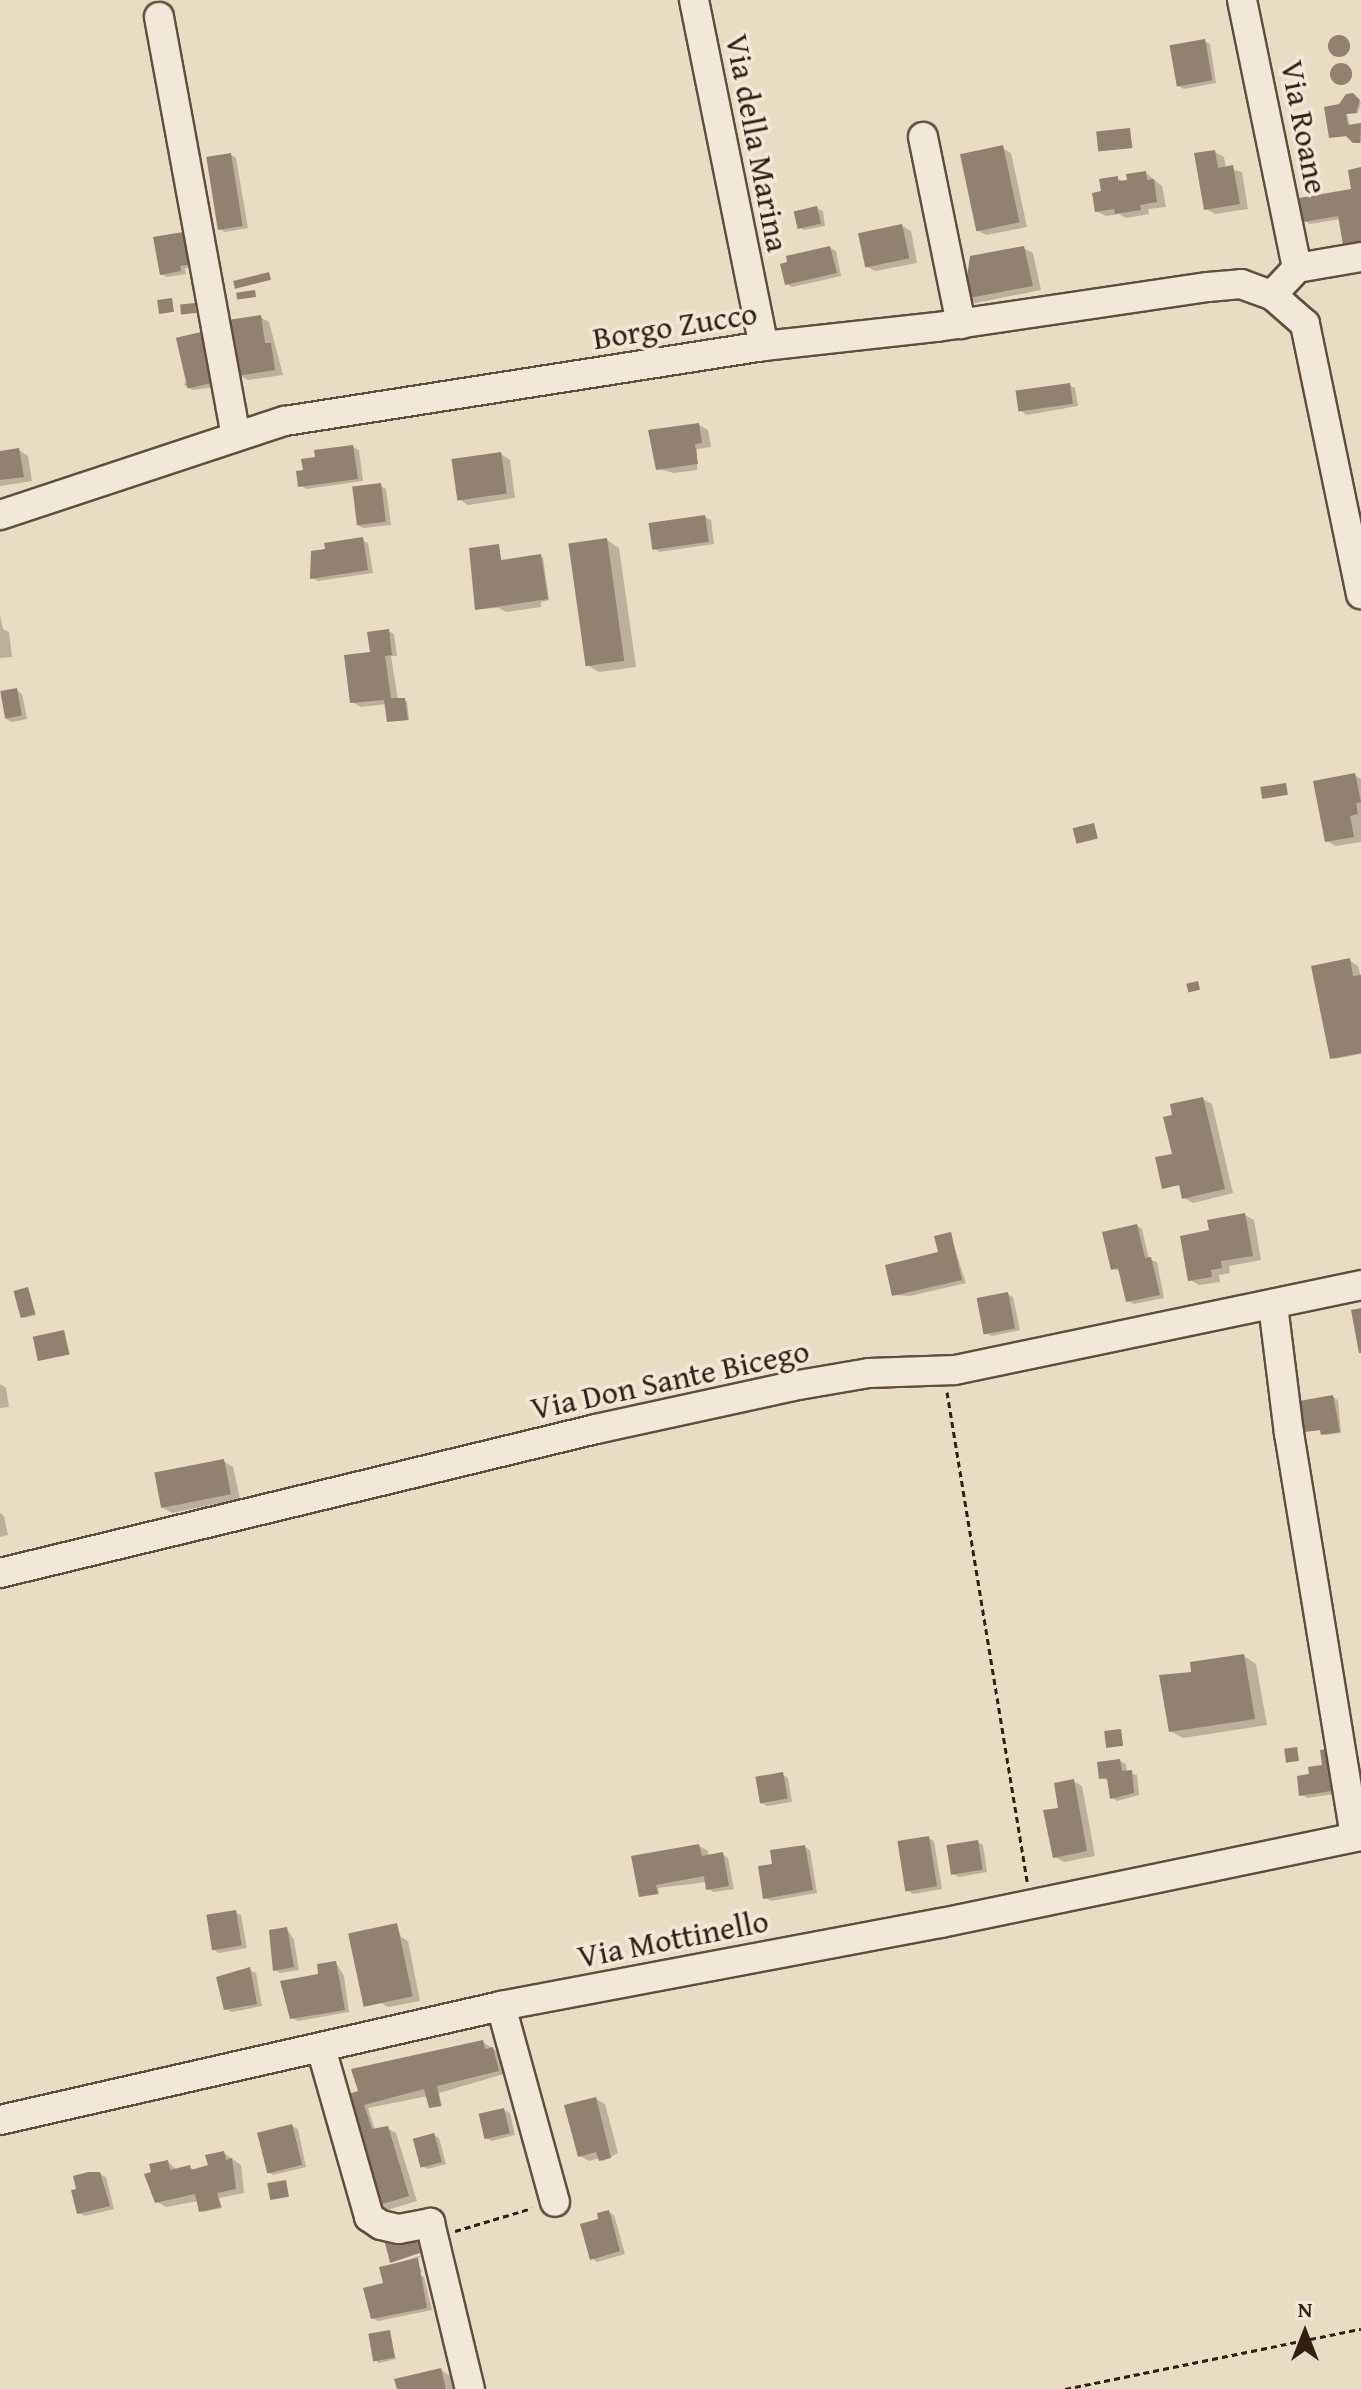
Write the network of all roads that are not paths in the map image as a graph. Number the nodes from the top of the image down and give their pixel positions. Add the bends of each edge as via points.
1 (694, 0) edge
2 (1242, 0) edge
3 (159, 17) dead end
4 (923, 137) dead end
5 (1361, 257) edge
6 (1297, 268) junction
7 (1272, 295) junction
8 (961, 324) junction
9 (764, 346) junction
10 (236, 436) junction
11 (0, 515) edge
12 (1361, 594) edge
13 (1361, 1285) edge
14 (1273, 1305) junction
15 (0, 1573) edge
16 (1358, 1837) edge
17 (501, 2006) junction
18 (321, 2048) junction
19 (0, 2120) edge
20 (555, 2202) road end
21 (470, 2389) edge

1 - 9 street, Via della Marina
2 - 6 street, Via Roane
3 - 10 street
4 - 8 street
5 - 6 street
6 - 7 street
7 - 8 street, Borgo Zucco via 1241,284 1208,287
7 - 12 street via 1305,324
8 - 9 street, Borgo Zucco
9 - 10 street, Borgo Zucco via 285,421
10 - 11 street, Borgo Zucco
13 - 14 street, Via Don Sante Bicego
14 - 15 street, Via Don Sante Bicego via 944,1369 869,1373 763,1392
14 - 16 street via 1289,1433
16 - 17 street, Via Mottinello
17 - 18 street, Via Mottinello
17 - 20 street
18 - 19 street, Via Mottinello
18 - 21 street via 369,2217 399,2229 430,2223

